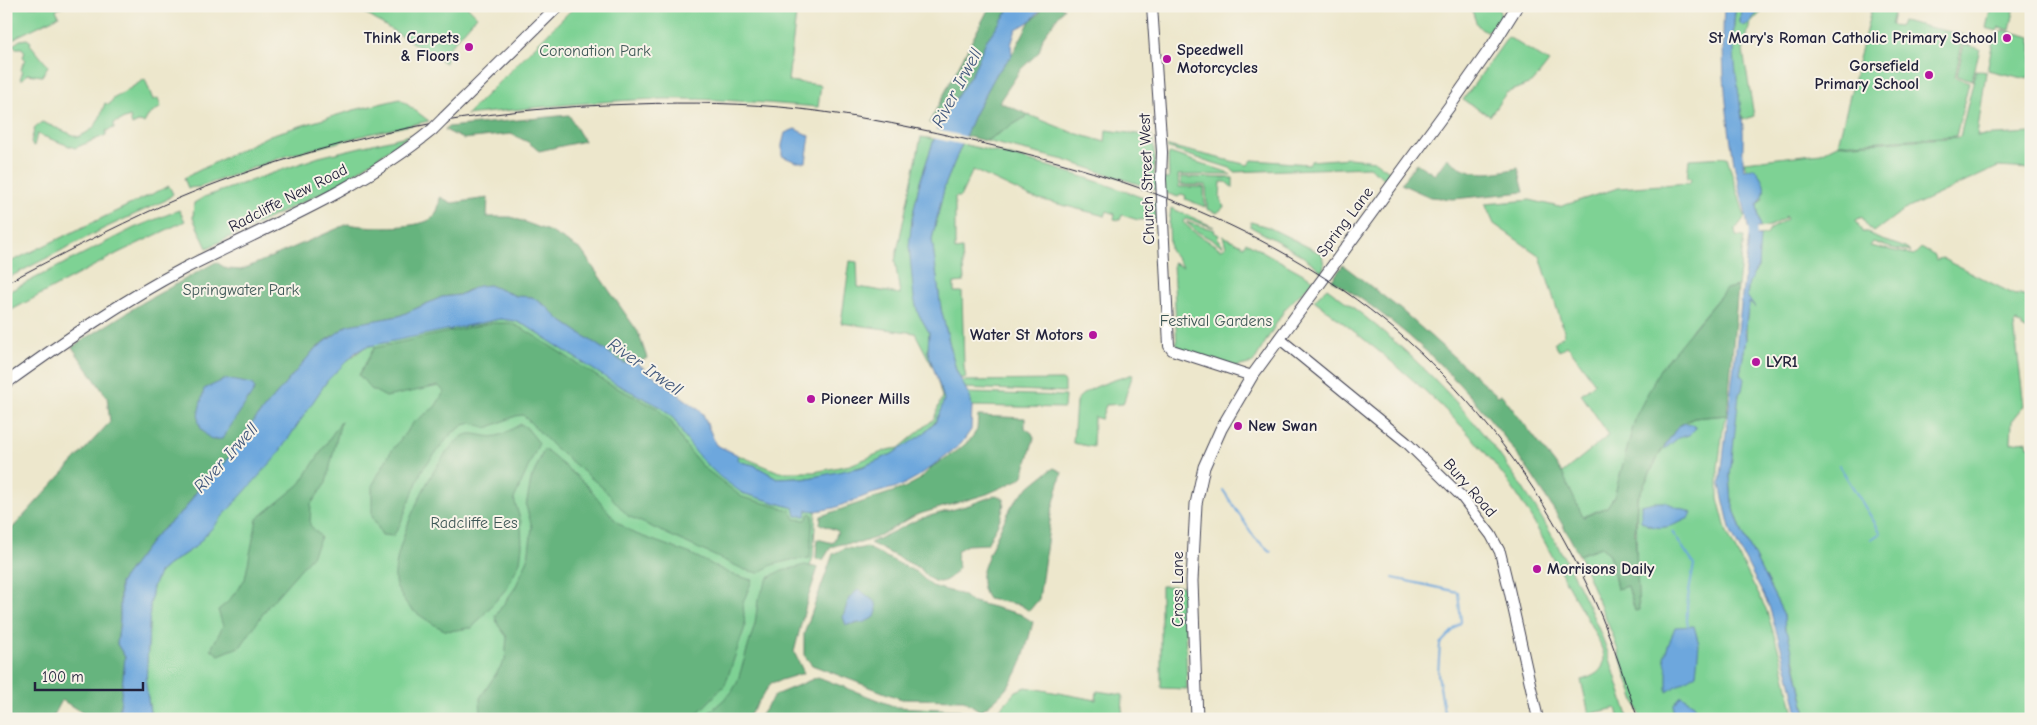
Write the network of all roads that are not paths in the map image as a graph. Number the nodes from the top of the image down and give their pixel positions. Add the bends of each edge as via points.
1 (558, 6) edge
2 (1152, 6) edge
3 (1517, 6) edge
4 (1280, 339) junction
5 (1252, 376) junction
6 (6, 383) edge
7 (1206, 461) joint
8 (1197, 719) edge
9 (1538, 719) edge

1 - 6 main road, Radcliffe New Road, bridge via 413,145 345,188 145,291 48,352
2 - 5 street, Church Street West via 1162,152 1169,346 1198,360
3 - 4 main road, Spring Lane via 1449,108
4 - 5 main road, Spring Lane
4 - 9 street, Bury Road via 1406,442 1462,497 1491,535 1500,552 1510,589
5 - 7 main road, Spring Lane via 1220,429
7 - 8 main road, Cross Lane via 1196,504 1193,563

